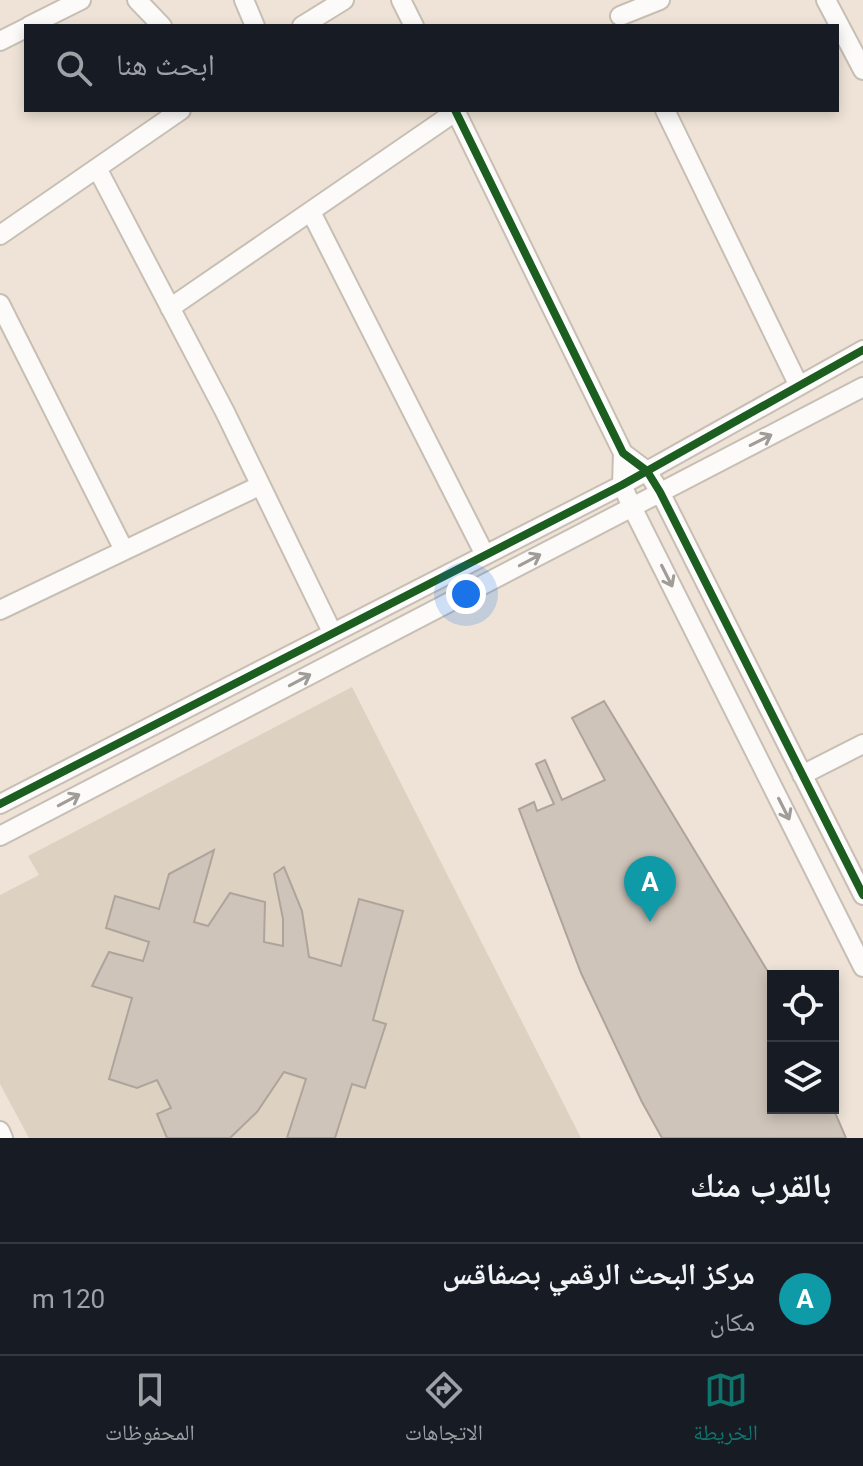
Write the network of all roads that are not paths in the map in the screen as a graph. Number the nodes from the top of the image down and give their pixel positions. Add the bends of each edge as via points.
1 (81, 0) edge
2 (137, 0) edge
3 (244, 0) edge
4 (344, 0) edge
5 (401, 0) edge
6 (660, 0) edge
7 (826, 0) edge
8 (619, 14) edge
9 (34, 24) edge
10 (160, 24) edge
11 (254, 24) edge
12 (305, 24) edge
13 (413, 24) edge
14 (839, 24) edge
15 (839, 25) edge
16 (24, 29) edge
17 (0, 41) edge
18 (863, 70) edge
19 (178, 112) edge
20 (454, 112) edge
21 (455, 112) edge
22 (666, 112) edge
23 (98, 170) junction
24 (311, 212) junction
25 (0, 235) edge
26 (0, 304) edge
27 (170, 308) junction
28 (863, 350) edge
29 (799, 386) junction
30 (861, 393) edge
31 (623, 453) junction
32 (647, 471) junction
33 (622, 485) junction
34 (259, 486) junction
35 (660, 492) junction
36 (632, 507) junction
37 (124, 550) junction
38 (484, 553) junction
39 (0, 610) edge
40 (332, 632) junction
41 (863, 744) edge
42 (802, 775) junction
43 (0, 804) edge
44 (0, 836) edge
45 (863, 895) edge
46 (863, 967) edge
47 (0, 1131) edge
48 (3, 1138) edge

1 - 9 street
2 - 10 street
3 - 11 street
4 - 12 street
5 - 13 street
6 - 8 street
7 - 14 street
15 - 18 street
16 - 17 street
19 - 23 street
20 - 24 street
21 - 31 street
22 - 29 street
23 - 25 street
23 - 27 street
24 - 27 street
24 - 38 street
26 - 37 street
27 - 34 street
28 - 29 street
29 - 32 street
35 -> 30 street
31 - 32 street
31 - 33 street
32 - 33 street
32 - 35 street
33 - 36 street
33 - 38 street
34 - 37 street
34 - 40 street
35 - 36 street
35 - 42 street
44 -> 36 street
36 -> 46 street
37 - 39 street
38 - 40 street
40 - 43 street
41 - 42 street
42 - 45 street
47 - 48 street

